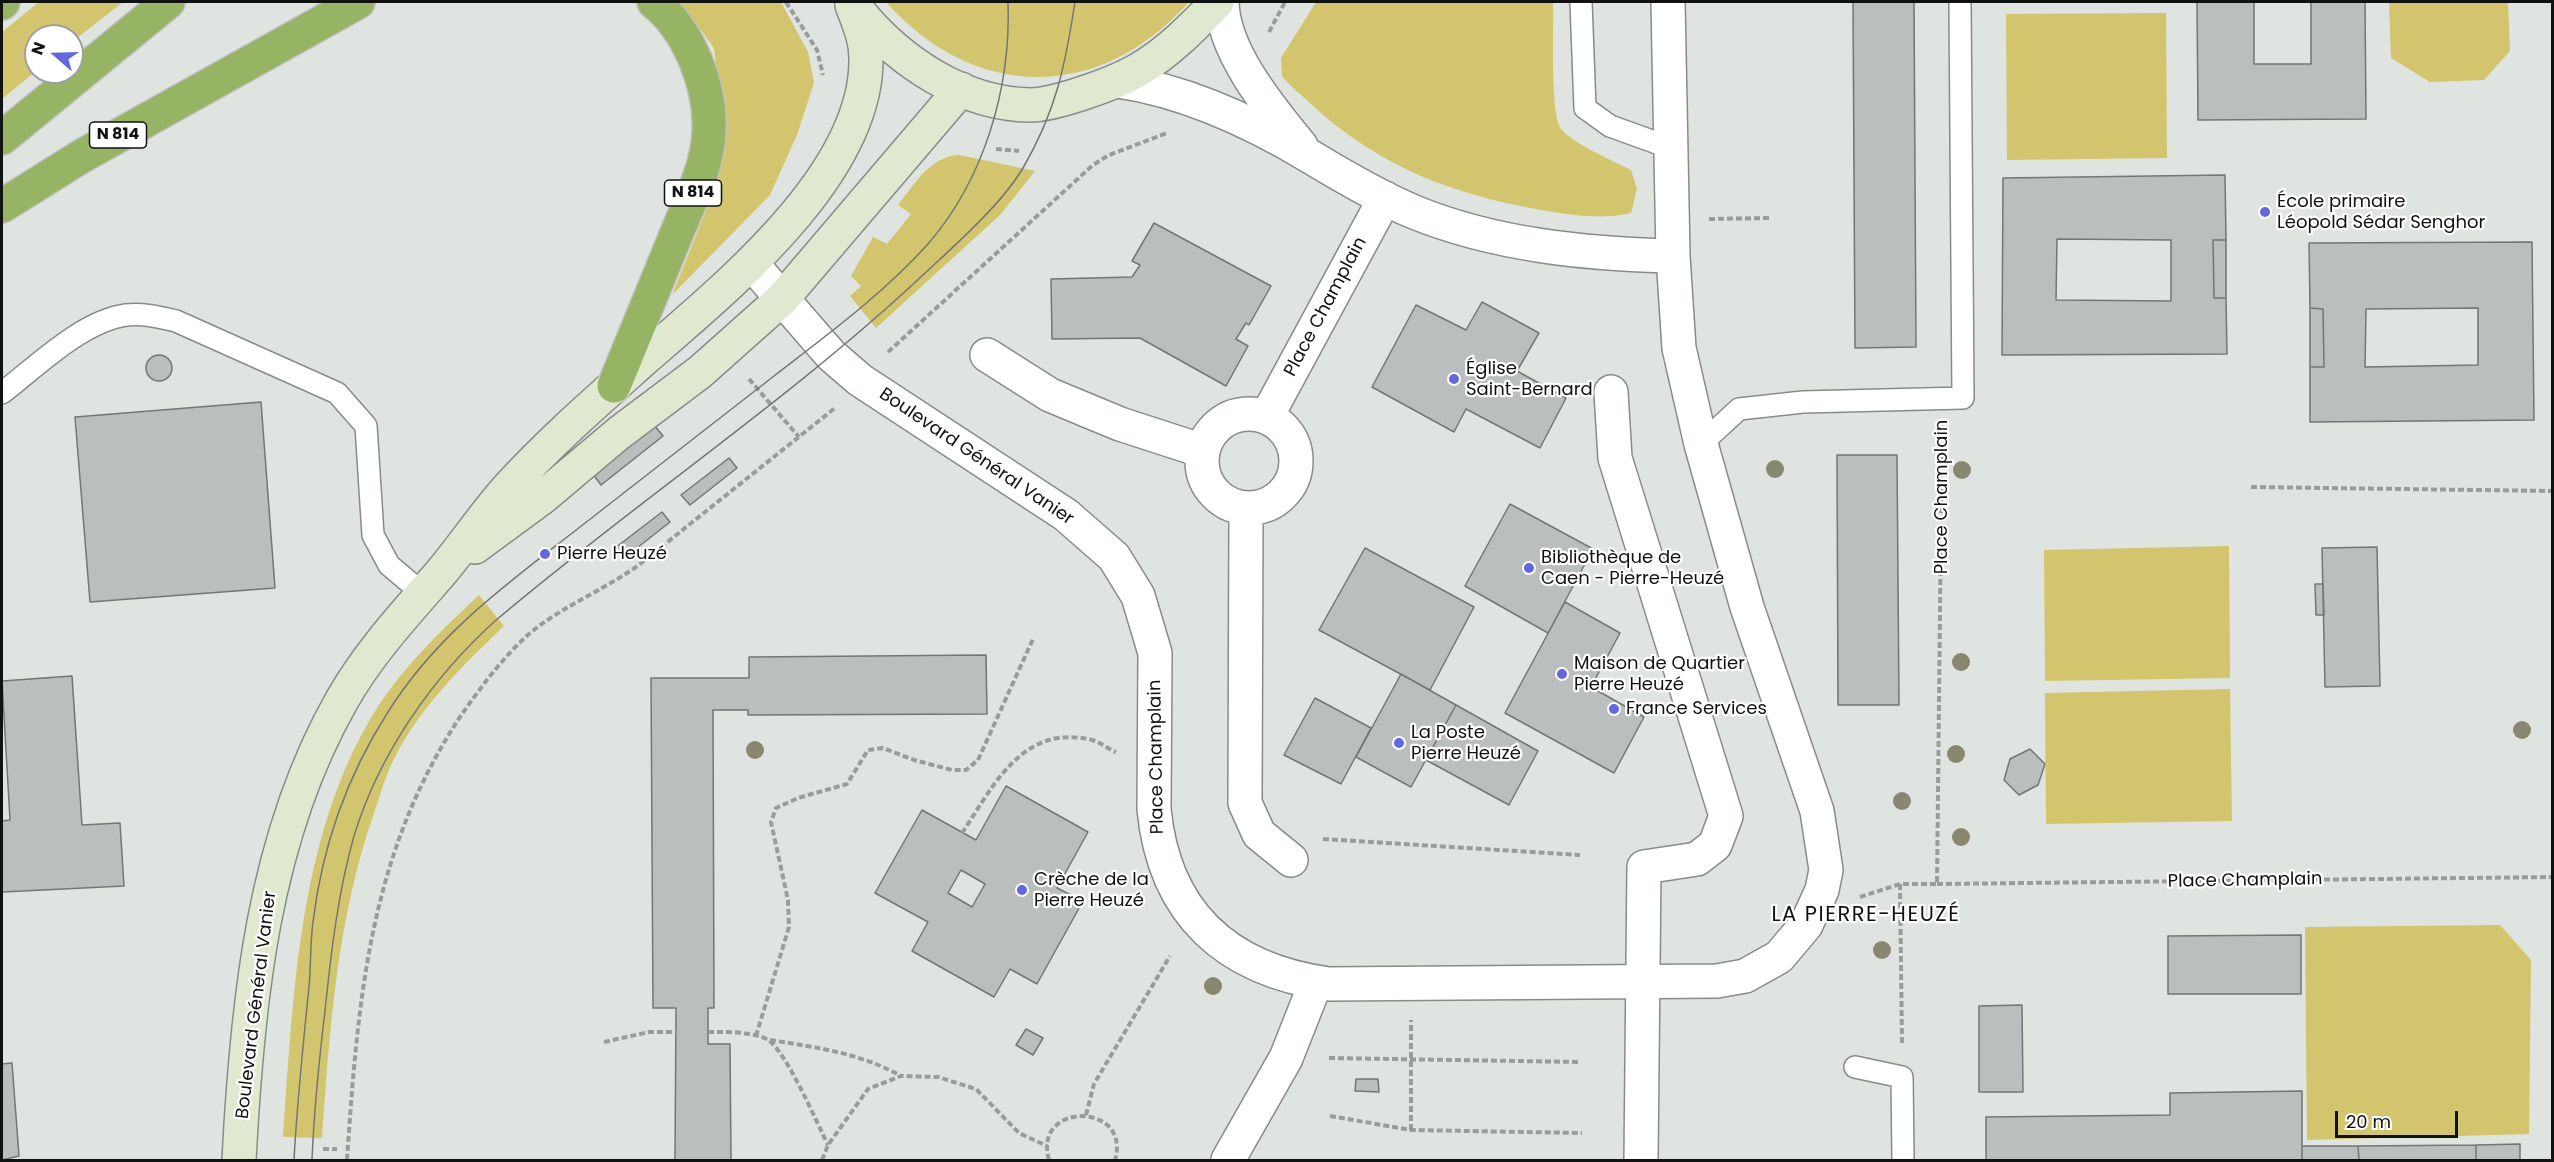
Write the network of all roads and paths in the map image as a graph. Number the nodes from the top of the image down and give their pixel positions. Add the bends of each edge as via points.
1 (168, 2) edge
2 (358, 2) edge
3 (654, 2) edge
4 (786, 2) edge
5 (1217, 2) edge
6 (1222, 2) edge
7 (1285, 2) edge
8 (1581, 2) edge
9 (1668, 2) edge
10 (1960, 2) edge
11 (851, 3) edge
12 (1267, 35) dead end
13 (824, 79) dead end
14 (1118, 81) junction
15 (961, 89) junction
16 (1174, 128) dead end
17 (2, 138) edge
18 (1671, 148) junction
19 (996, 149) dead end
20 (1019, 151) dead end
21 (1310, 157) junction
22 (1385, 198) junction
23 (2, 206) edge
24 (1769, 218) dead end
25 (1706, 219) dead end
26 (1673, 256) junction
27 (767, 281) junction
28 (987, 355) dead end
29 (882, 357) dead end
30 (614, 386) junction
31 (1611, 392) dead end
32 (2, 393) edge
33 (1943, 398) junction
34 (839, 402) dead end
35 (777, 411) dead end
36 (1266, 416) junction
37 (800, 437) junction
38 (1701, 444) junction
39 (1203, 451) junction
40 (2251, 487) dead end
41 (2553, 491) edge
42 (1246, 509) junction
43 (431, 583) junction
44 (1149, 628) joint
45 (1033, 639) dead end
46 (1117, 753) dead end
47 (962, 832) dead end
48 (1323, 839) dead end
49 (1580, 855) dead end
50 (1291, 860) dead end
51 (2553, 877) edge
52 (1899, 884) junction
53 (1937, 885) junction
54 (1857, 898) dead end
55 (1170, 956) dead end
56 (1316, 982) junction
57 (1643, 982) junction
58 (1411, 1013) dead end
59 (676, 1032) dead end
60 (708, 1032) dead end
61 (756, 1036) junction
62 (769, 1040) junction
63 (603, 1042) dead end
64 (1329, 1058) dead end
65 (1411, 1059) junction
66 (1581, 1062) dead end
67 (1855, 1067) dead end
68 (901, 1076) junction
69 (1902, 1077) junction
70 (1086, 1115) junction
71 (1330, 1116) dead end
72 (1411, 1130) junction
73 (1582, 1133) dead end
74 (828, 1145) junction
75 (1047, 1146) junction
76 (323, 1149) dead end
77 (338, 1149) dead end
78 (239, 1161) edge
79 (347, 1161) edge
80 (822, 1161) edge
81 (1049, 1161) edge
82 (1115, 1161) edge
83 (1228, 1161) edge
84 (1641, 1161) edge
85 (1904, 1161) edge

1 - 17 highway
2 - 23 highway, N 814 via 82,156
3 - 30 highway, N 814 via 679,29 692,54 703,81 709,131 700,175
4 - 13 path via 817,50
5 - 14 street via 1189,32
6 - 21 street via 1233,50 1274,113
7 - 12 path
8 - 18 lane via 1585,108 1610,126
9 - 18 street
10 - 33 lane via 1963,398
11 - 15 street via 891,47
11 - 27 street, Boulevard Général Vanier via 865,39 866,62 858,109
14 - 15 street via 1032,105 998,102
14 - 21 street via 1186,96
15 - 27 street, Boulevard Général Vanier
16 - 29 path via 1093,165
18 - 26 street
19 - 20 path
21 - 22 street via 1340,177
22 - 26 street via 1455,227 1490,236 1609,254
22 - 36 street, Place Champlain
24 - 25 path
26 - 38 street via 1679,348
27 - 30 street, Boulevard Général Vanier
27 - 43 street, Boulevard Général Vanier via 700,372
27 - 44 street, Boulevard Général Vanier via 831,355 860,380 1094,537 1114,557 1138,596
28 - 39 street via 1050,395 1120,424
30 - 43 street, Boulevard Général Vanier via 508,488
31 - 57 street via 1615,458 1725,816 1715,845 1697,859 1644,867
32 - 43 lane via 98,323 125,315 152,315 176,321 337,393 366,426 373,535 389,565
33 - 38 lane via 1803,402 1739,409
33 - 53 path, Place Champlain
34 - 37 path
35 - 37 path
36 - 39 street via 1235,416 1220,423
36 - 42 street via 1290,435 1297,464 1286,492 1275,502
37 - 79 path via 614,583 529,634 479,689 448,736 421,784 385,879 374,921 352,1060
38 - 57 street, Place Champlain via 1758,644 1817,811 1826,870 1822,890 1806,925 1779,957 1765,967 1745,976 1717,981
39 - 42 street via 1206,483 1216,496
40 - 41 path
42 - 50 street via 1245,803 1258,834
43 - 78 street, Boulevard Général Vanier via 371,654 342,700 317,748 291,813 277,860 261,943
44 - 56 street, Place Champlain via 1155,653 1156,835 1174,890 1193,918 1236,953
45 - 61 path via 978,760 966,770 914,760 883,748 868,750 847,784 776,808 772,832 788,900 789,927
46 - 47 path via 1094,740 1071,738 1032,746 1004,771
48 - 49 path
51 - 53 path, Place Champlain
52 - 53 path, Place Champlain
52 - 54 path, Place Champlain
52 - 69 path
55 - 70 path via 1094,1084
56 - 57 street, Place Champlain
56 - 83 street via 1286,1058
57 - 84 street
58 - 65 path
59 - 63 path via 649,1032
60 - 61 path
61 - 62 path
62 - 68 path via 877,1063
62 - 74 path
64 - 65 path
65 - 66 path
65 - 72 path
67 - 69 lane
68 - 74 path via 868,1089
68 - 75 path via 938,1077 976,1089 1019,1133
69 - 85 lane
70 - 75 path via 1065,1119 1050,1135
70 - 82 path via 1106,1125 1112,1133 1117,1143
71 - 72 path
72 - 73 path
74 - 80 path
75 - 81 path
76 - 77 path

